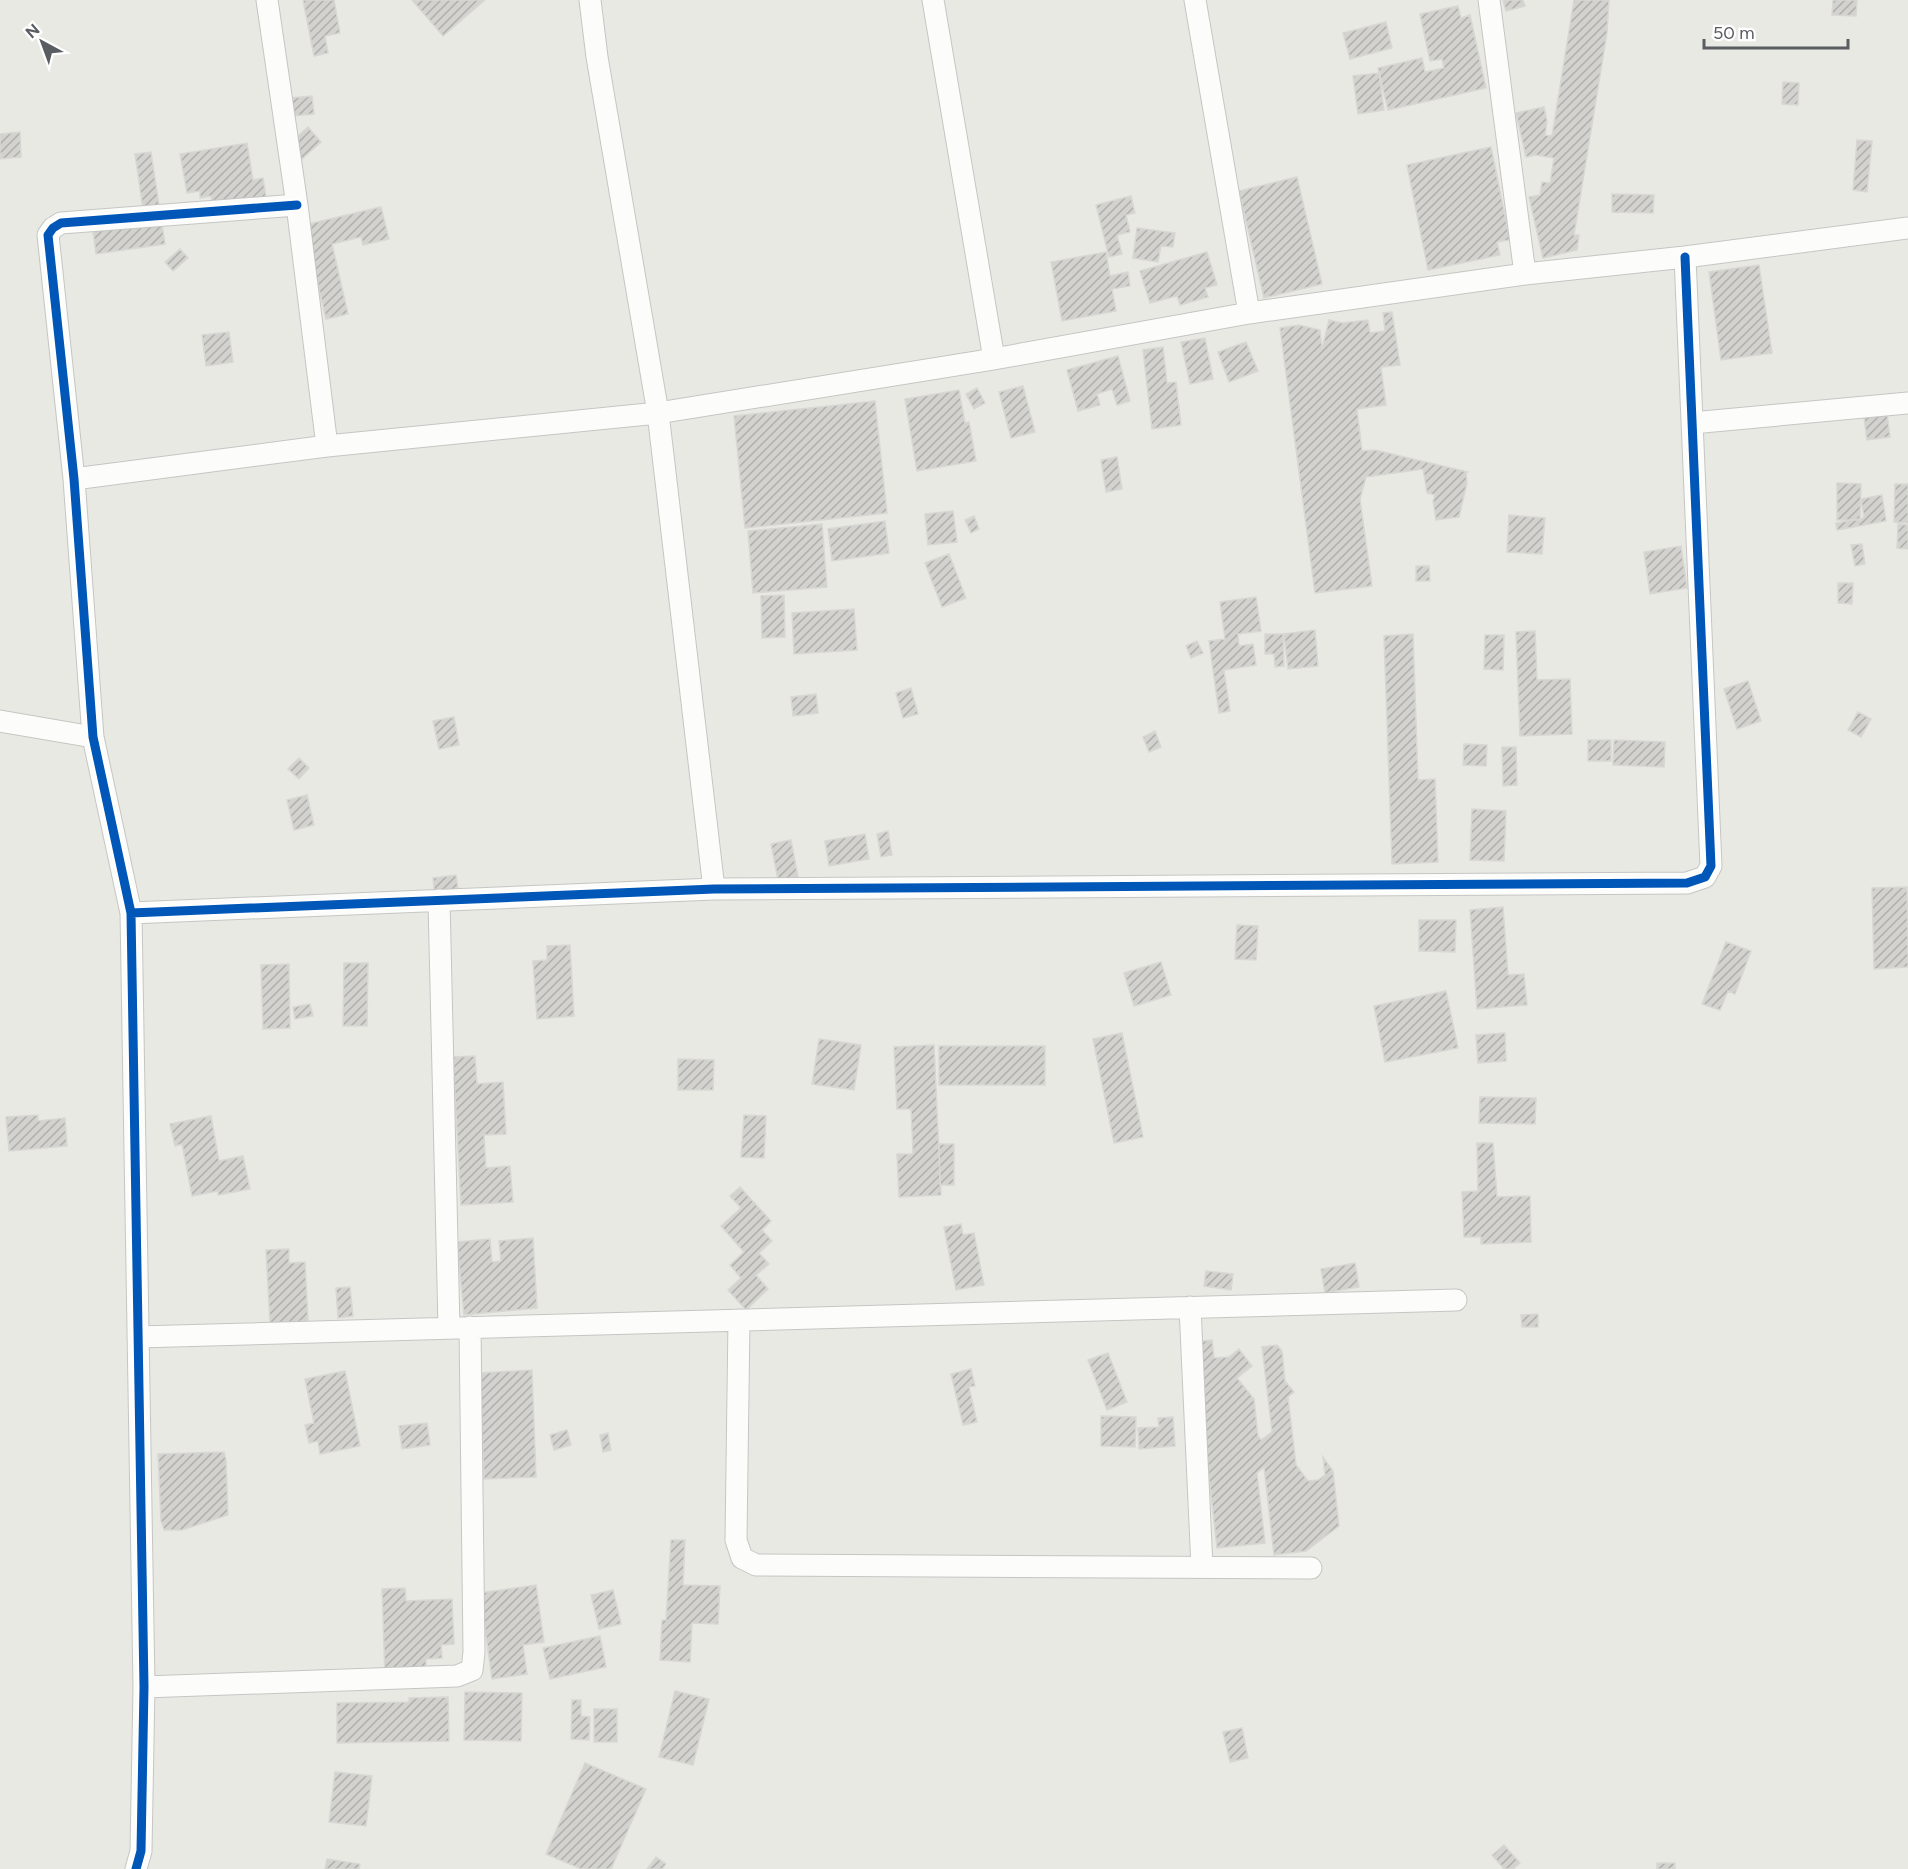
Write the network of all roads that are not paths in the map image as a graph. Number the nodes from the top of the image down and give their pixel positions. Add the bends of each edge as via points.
1 (267, 0) edge
2 (590, 0) edge
3 (933, 0) edge
4 (1195, 0) edge
5 (1489, 0) edge
6 (297, 205) junction
7 (1908, 228) edge
8 (1685, 257) junction
9 (1525, 274) junction
10 (1249, 313) junction
11 (994, 359) junction
12 (1908, 404) edge
13 (658, 413) junction
14 (1692, 423) junction
15 (327, 446) junction
16 (74, 479) junction
17 (0, 721) edge
18 (93, 737) junction
19 (714, 889) junction
20 (439, 900) junction
21 (131, 913) junction
22 (1456, 1300) dead end
23 (1190, 1307) junction
24 (740, 1320) junction
25 (459, 1328) junction
26 (138, 1337) junction
27 (1202, 1567) junction
28 (1311, 1568) dead end
29 (144, 1687) junction
30 (136, 1869) edge

1 - 6 street
2 - 13 street
3 - 11 street
4 - 10 street
5 - 9 street
6 - 15 street
6 - 16 street via 61,223 53,228 48,235
7 - 8 street
8 - 9 street
8 - 14 street
9 - 10 street
10 - 11 street
11 - 13 street
12 - 14 street
13 - 15 street
13 - 19 street
14 - 19 street via 1712,866 1705,878 1687,883
15 - 16 street
16 - 18 street
17 - 18 street
18 - 21 street
19 - 20 street
20 - 21 street
20 - 25 street
21 - 26 street
22 - 23 street
23 - 24 street
23 - 27 street
24 - 25 street
24 - 27 street via 736,1540 742,1558 756,1565
25 - 26 street
25 - 29 street via 472,1670 457,1676
26 - 29 street
27 - 28 street
29 - 30 street via 141,1851

